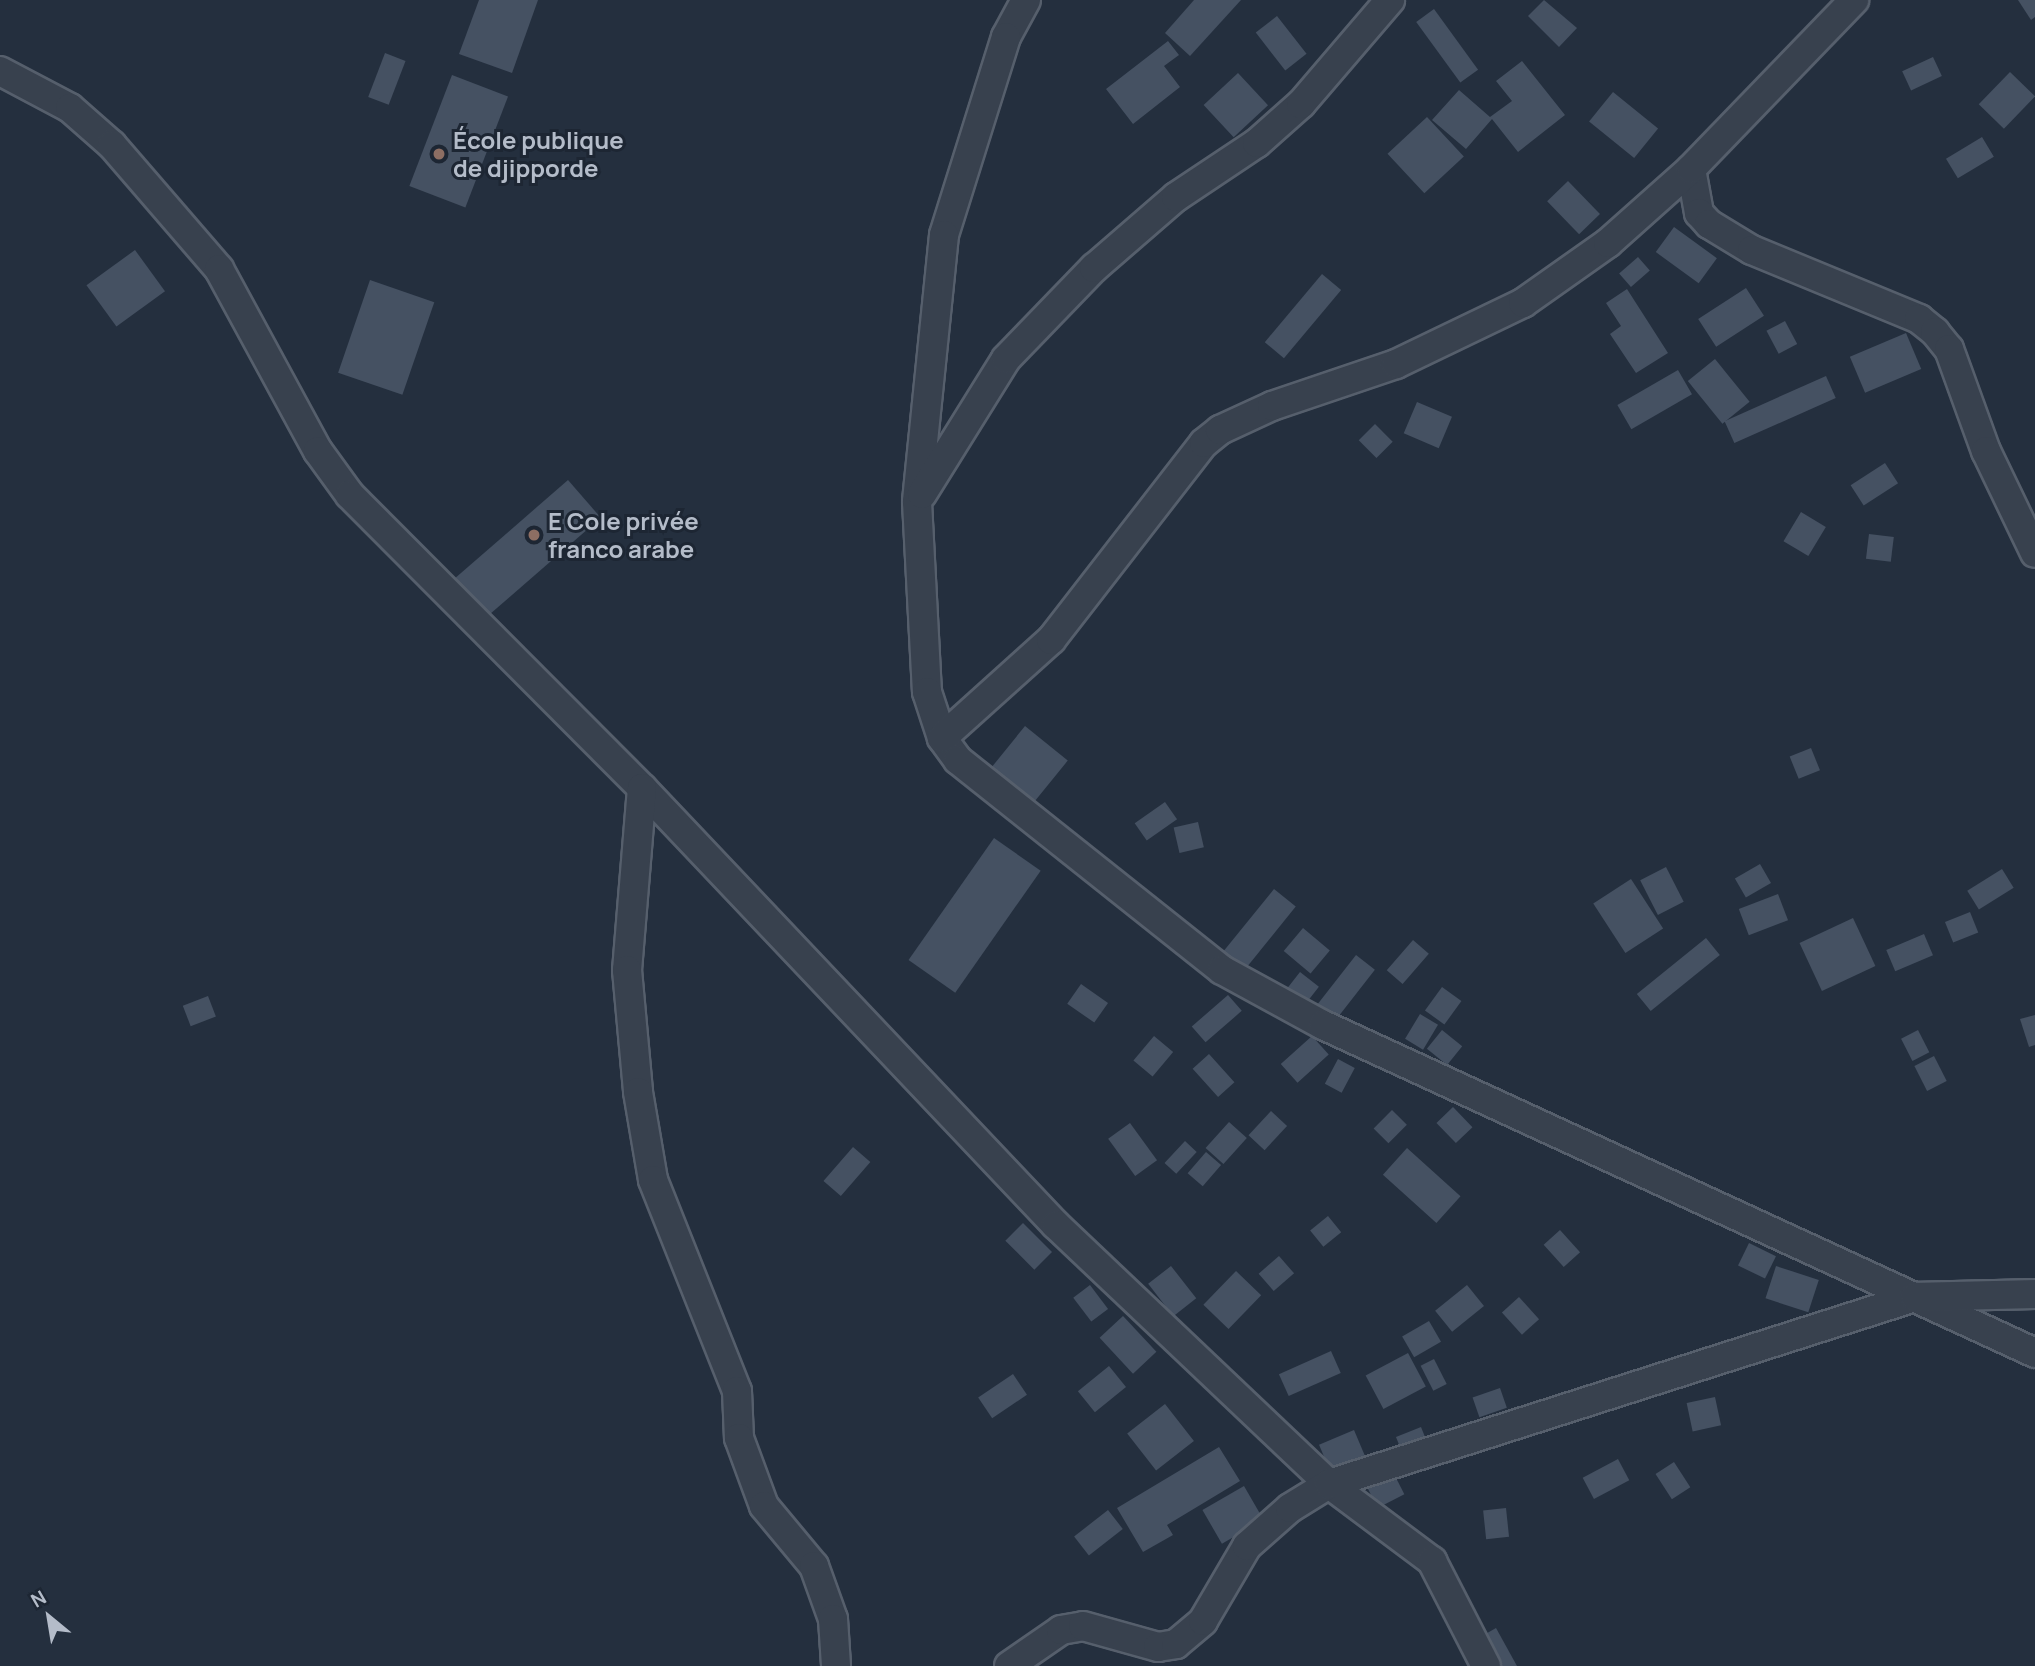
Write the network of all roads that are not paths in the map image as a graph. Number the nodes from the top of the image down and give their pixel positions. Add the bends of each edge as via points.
1 (1026, 0) edge
2 (1390, 0) edge
3 (1854, 0) edge
4 (0, 71) edge
5 (1691, 169) junction
6 (917, 502) junction
7 (2033, 546) edge
8 (942, 738) junction
9 (642, 788) junction
10 (2035, 1294) edge
11 (1915, 1297) junction
12 (2035, 1353) edge
13 (1329, 1484) junction
14 (836, 1666) edge
15 (1009, 1666) edge
16 (1486, 1666) edge

1 - 6 street via 1006,37 944,235
2 - 6 street via 1301,104 1258,143 1176,197 1094,268 1006,359
3 - 5 street
4 - 9 street via 70,108 112,145 219,269 318,451 350,495
5 - 7 street via 1699,213 1709,224 1752,250 1919,319 1935,332 1949,349 1986,451
5 - 8 street via 1608,243 1523,303 1396,364 1272,406 1220,430 1204,443 1051,640
6 - 8 street via 927,692
8 - 11 street via 958,760 1000,797 1223,970 1323,1025
9 - 13 street via 1056,1225
9 - 14 street via 627,970 638,1092 653,1180 737,1391 739,1437 764,1506 814,1566 833,1619
10 - 11 street
11 - 12 street
11 - 13 street
13 - 15 street via 1290,1508 1247,1546 1203,1620 1176,1644 1157,1647 1083,1626 1061,1630
13 - 16 street via 1432,1561

